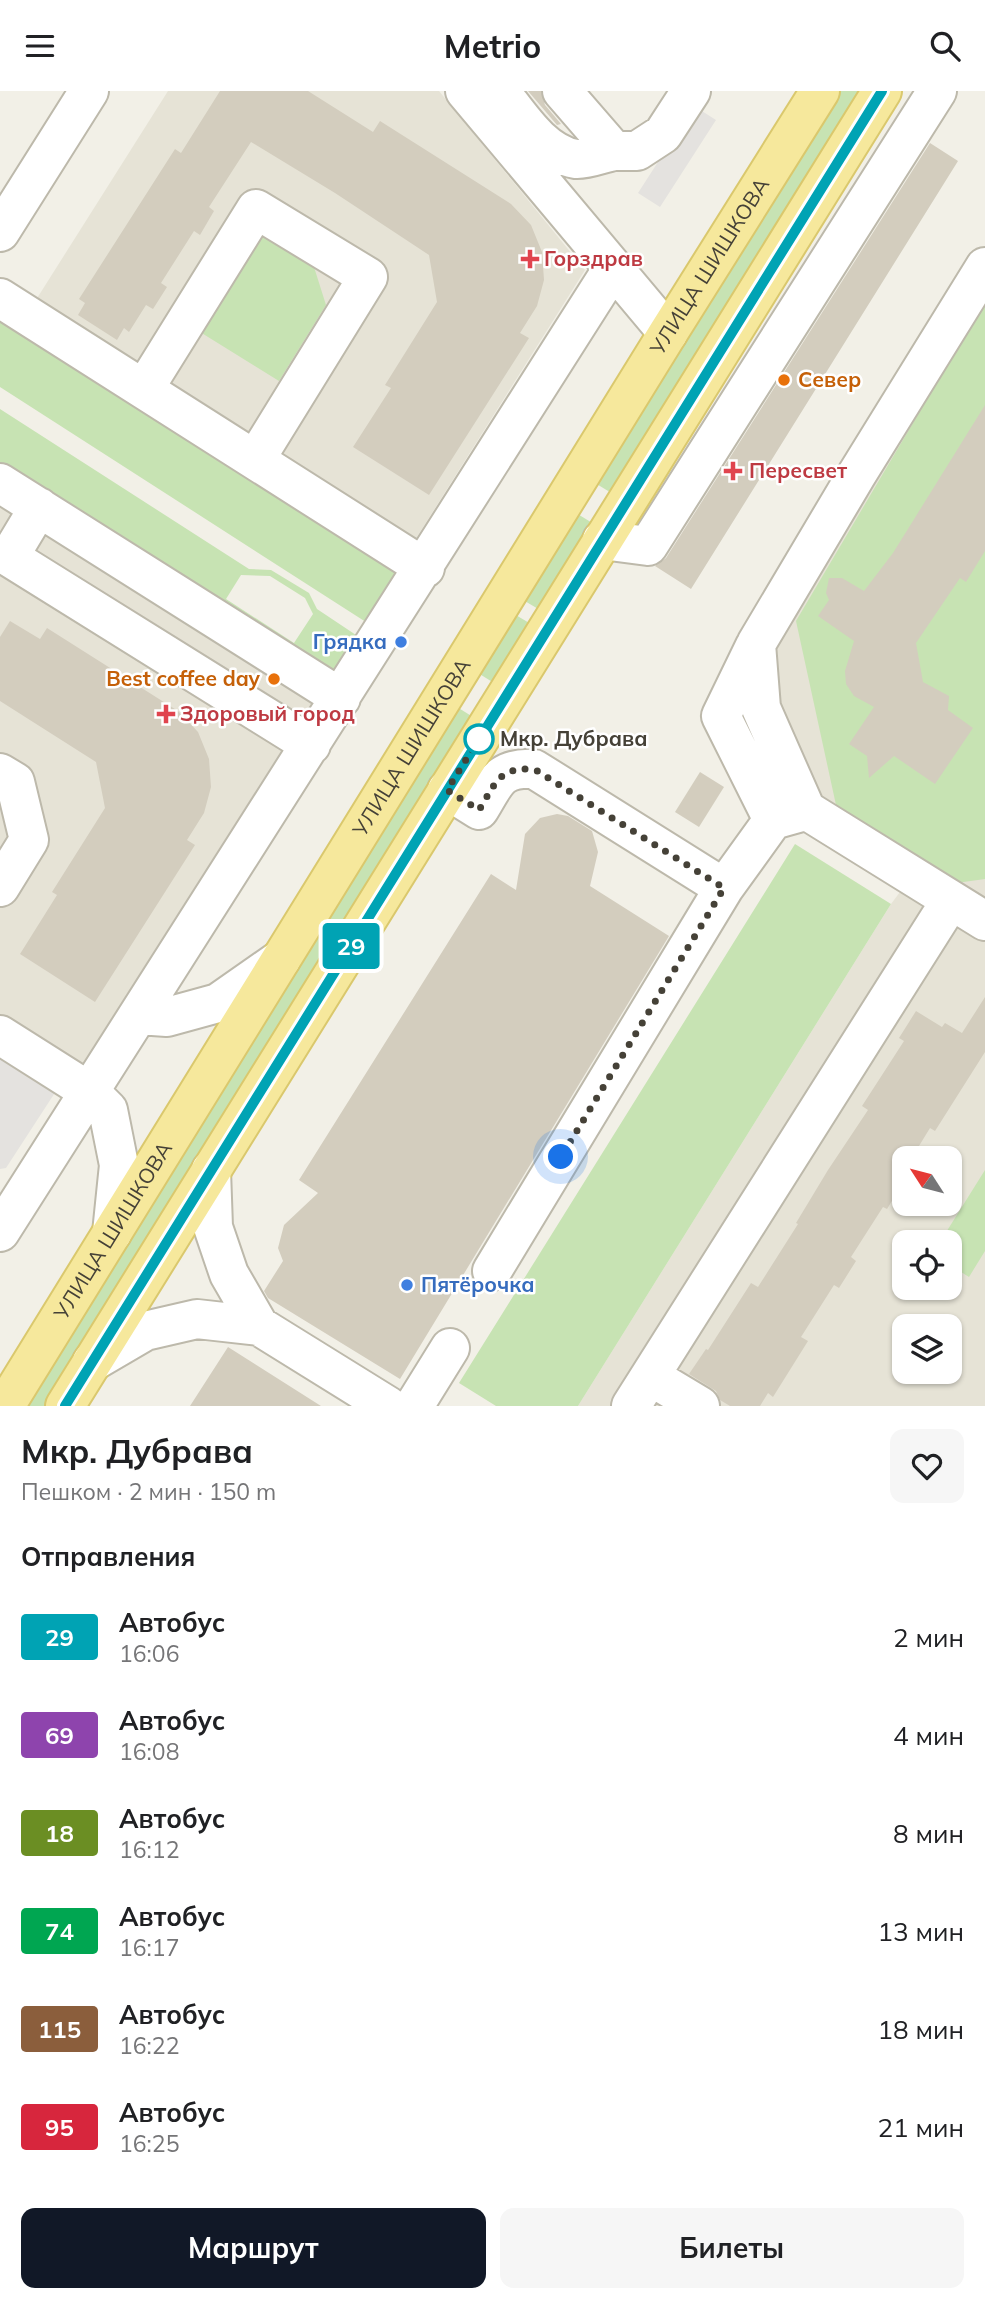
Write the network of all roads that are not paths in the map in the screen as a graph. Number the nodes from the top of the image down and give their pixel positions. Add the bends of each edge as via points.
1 (89, 91) edge
2 (464, 91) edge
3 (500, 91) edge
4 (691, 91) edge
5 (820, 91) edge
6 (882, 91) edge
7 (937, 91) edge
8 (561, 108) edge
9 (614, 151) junction
10 (0, 232) edge
11 (985, 267) edge
12 (613, 268) junction
13 (0, 298) edge
14 (668, 333) junction
15 (144, 389) junction
16 (255, 460) junction
17 (0, 483) edge
18 (571, 490) junction
19 (39, 507) junction
20 (609, 529) junction
21 (425, 568) junction
22 (453, 680) junction
23 (341, 698) junction
24 (498, 709) junction
25 (311, 745) junction
26 (0, 773) edge
27 (447, 790) junction
28 (789, 815) junction
29 (0, 887) edge
30 (724, 888) junction
31 (974, 909) edge
32 (281, 960) junction
33 (138, 1015) junction
34 (0, 1035) edge
35 (90, 1092) junction
36 (211, 1170) junction
37 (3, 1222) edge
38 (112, 1233) junction
39 (492, 1271) dead end
40 (259, 1326) junction
41 (450, 1348) dead end
42 (92, 1362) junction
43 (641, 1391) edge
44 (5, 1406) edge
45 (65, 1406) edge
46 (388, 1406) edge
47 (414, 1406) edge
48 (700, 1406) edge

1 - 10 street
2 - 12 street
3 - 9 street via 554,151 578,159
4 - 9 street via 663,134 637,151
5 - 14 main road, УЛИЦА ШИШКОВА
6 - 20 main road
7 - 20 street via 648,545
8 - 9 street
11 - 28 street via 756,644 761,708
12 - 14 street
12 - 21 street
13 - 15 street
14 - 18 main road, УЛИЦА ШИШКОВА
15 - 16 street
15 - 16 street via 256,209 369,277
16 - 21 street
17 - 19 street
18 - 20 main road
18 - 22 main road, УЛИЦА ШИШКОВА
19 - 23 street
19 - 25 street via 9,557
20 - 24 main road
21 - 23 street
22 - 24 main road
22 - 32 main road, УЛИЦА ШИШКОВА
23 - 25 street
24 - 27 main road
25 - 33 street
26 - 29 street via 15,782 29,840
27 - 30 street via 479,810 499,777 516,768 534,769
27 - 36 main road
28 - 30 street
28 - 31 street
30 - 39 street
31 - 43 street
32 - 33 street via 218,1003 167,1017
32 - 38 main road, УЛИЦА ШИШКОВА
33 - 35 street
34 - 35 street
35 - 37 street
35 - 38 street via 108,1109 119,1165
36 - 40 street via 213,1227 229,1274
36 - 42 main road
38 - 44 main road, УЛИЦА ШИШКОВА
40 - 42 street via 197,1319 145,1331
40 - 46 street
41 - 47 street
42 - 45 main road
43 - 48 street

